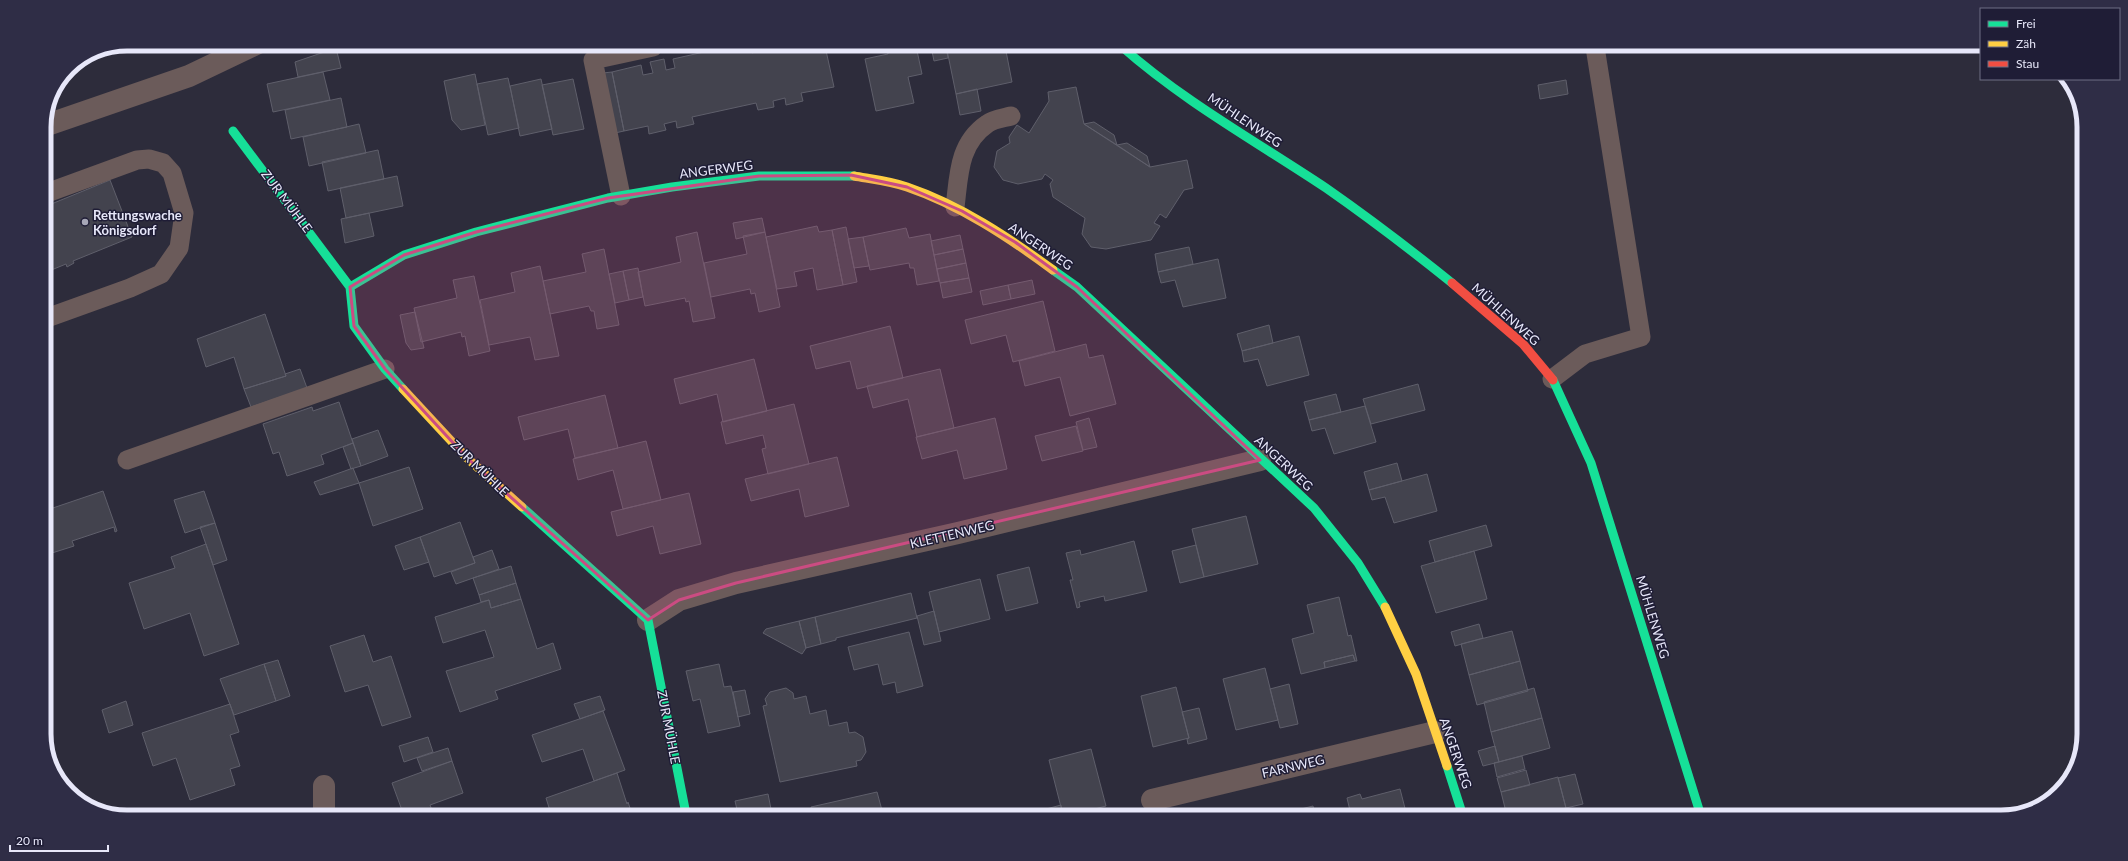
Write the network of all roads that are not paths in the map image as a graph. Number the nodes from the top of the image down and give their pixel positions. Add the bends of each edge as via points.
1 (242, 51) edge
2 (635, 51) edge
3 (1127, 51) edge
4 (1595, 51) edge
5 (1011, 116) dead end
6 (51, 123) edge
7 (233, 131) dead end
8 (51, 191) edge
9 (621, 196) junction
10 (955, 207) junction
11 (350, 287) junction
12 (51, 316) edge
13 (385, 369) junction
14 (1552, 379) junction
15 (127, 460) dead end
16 (1260, 460) junction
17 (648, 620) junction
18 (1435, 732) junction
19 (324, 786) dead end
20 (1152, 800) dead end
21 (324, 810) edge
22 (685, 810) edge
23 (1460, 810) edge
24 (1699, 810) edge

1 - 6 street via 190,76
2 - 9 lane via 593,60
3 - 14 street, MÜHLENWEG via 1154,75 1327,189 1412,251 1482,307 1523,344
4 - 14 lane via 1641,337 1585,354
5 - 10 lane via 988,123 971,140 961,158
7 - 11 street, ZUR MÜHLE
8 - 12 lane via 137,160 149,159 163,163 172,173 184,213 179,248 161,274
9 - 10 street, ANGERWEG via 760,176 851,175 907,187
9 - 11 street, ANGERWEG via 476,232 404,255
10 - 16 street, ANGERWEG via 1015,242 1077,287
11 - 13 street, ZUR MÜHLE via 354,326
13 - 15 lane
13 - 17 street, ZUR MÜHLE via 467,458
14 - 24 street, MÜHLENWEG via 1591,463
16 - 17 street, KLETTENWEG via 958,533 736,583 679,600
16 - 18 street, ANGERWEG via 1314,508 1358,563 1389,613 1416,674
17 - 22 street, ZUR MÜHLE
18 - 20 street, FARNWEG
18 - 23 street, ANGERWEG
19 - 21 street

